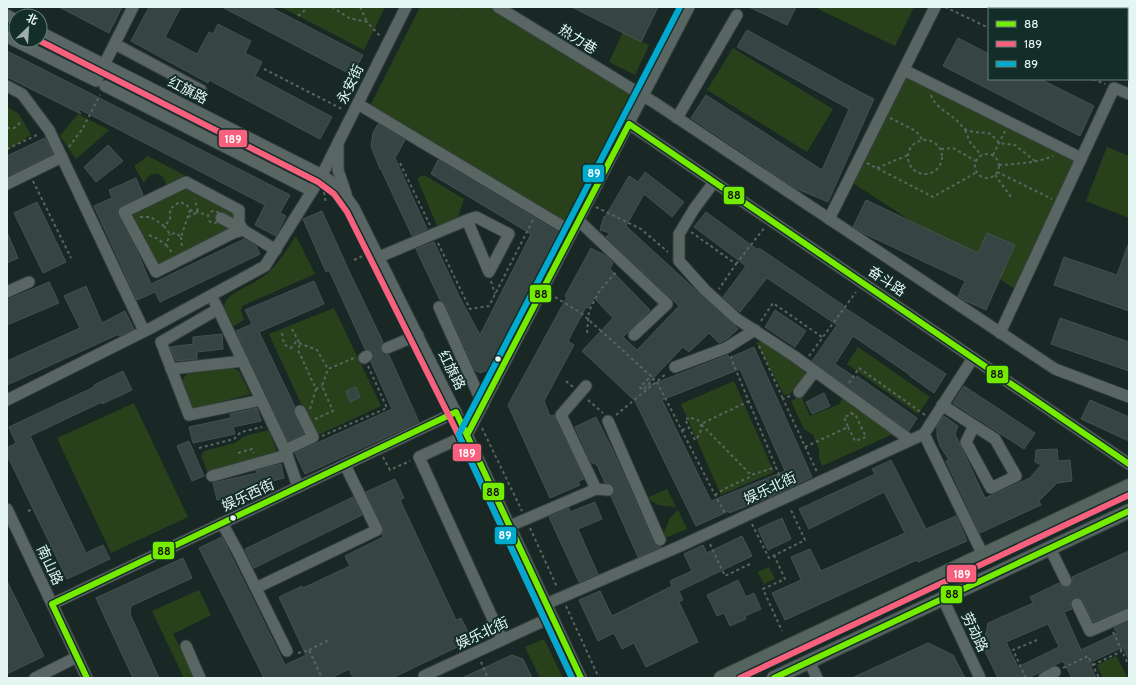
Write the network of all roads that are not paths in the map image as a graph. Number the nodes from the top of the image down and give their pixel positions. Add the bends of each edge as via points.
1 (133, 7) edge
2 (406, 7) edge
3 (498, 7) edge
4 (689, 7) edge
5 (935, 7) edge
6 (737, 15) dead end
7 (48, 36) edge
8 (7, 37) edge
9 (115, 44) junction
10 (104, 65) junction
11 (904, 70) junction
12 (7, 86) edge
13 (201, 90) dead end
14 (102, 91) road end
15 (1129, 94) edge
16 (643, 97) junction
17 (358, 104) junction
18 (677, 118) junction
19 (629, 124) junction
20 (338, 143) junction
21 (62, 157) junction
22 (1081, 158) junction
23 (322, 175) junction
24 (714, 182) junction
25 (7, 184) edge
26 (312, 191) junction
27 (351, 204) junction
28 (221, 218) dead end
29 (829, 219) junction
30 (467, 220) junction
31 (578, 220) junction
32 (239, 229) junction
33 (572, 232) junction
34 (276, 250) junction
35 (379, 258) junction
36 (29, 282) dead end
37 (7, 292) edge
38 (212, 295) junction
39 (439, 307) dead end
40 (218, 309) junction
41 (144, 331) junction
42 (1000, 333) junction
43 (418, 335) junction
44 (634, 335) dead end
45 (756, 335) junction
46 (387, 348) tunnel mouth
47 (973, 358) junction
48 (243, 362) junction
49 (675, 367) dead end
50 (171, 369) junction
51 (815, 371) junction
52 (583, 389) road end
53 (799, 392) road end
54 (1129, 397) edge
55 (7, 400) edge
56 (261, 400) junction
57 (483, 405) junction
58 (942, 405) junction
59 (300, 411) dead end
60 (456, 412) junction
61 (608, 421) road end
62 (974, 426) junction
63 (924, 434) junction
64 (467, 435) junction
65 (910, 440) junction
66 (286, 453) junction
67 (1129, 464) edge
68 (345, 465) junction
69 (212, 476) dead end
70 (1129, 486) edge
71 (298, 487) junction
72 (596, 489) junction
73 (608, 490) tunnel mouth
74 (7, 509) edge
75 (1129, 511) edge
76 (222, 523) junction
77 (10, 524) edge
78 (510, 526) junction
79 (660, 540) dead end
80 (1050, 548) junction
81 (983, 555) junction
82 (1066, 581) tunnel mouth
83 (256, 588) junction
84 (942, 599) junction
85 (52, 604) junction
86 (546, 604) junction
87 (1077, 604) tunnel mouth
88 (1129, 614) edge
89 (552, 617) junction
90 (502, 639) junction
91 (186, 646) dead end
92 (287, 651) dead end
93 (77, 657) junction
94 (809, 661) junction
95 (1055, 672) dead end
96 (423, 677) edge
97 (35, 678) edge
98 (87, 678) edge
99 (200, 678) edge
100 (581, 678) edge
101 (721, 678) edge
102 (774, 678) edge
103 (817, 678) edge
104 (980, 678) edge
105 (1044, 678) edge

1 - 9 street
2 - 17 street, 永安街
3 - 16 street, 热力巷
4 - 16 street
5 - 11 street
6 - 18 street
7 - 10 street, 红旗路
8 - 10 street via 96,81
9 - 10 street
9 - 13 street
10 - 23 street, 红旗路
11 - 22 street
11 - 29 street
12 - 21 street via 22,94 49,130
14 - 26 street
15 - 22 street via 1114,88
16 - 18 street, 热力巷
16 - 19 street
17 - 20 street, 永安街
17 - 33 street
18 - 29 street, 热力巷
19 - 24 street, 奋斗路
19 - 31 street
20 - 23 street, 永安街
20 - 27 street via 338,170
21 - 25 street
21 - 41 street
22 - 42 street
23 - 26 street, 永安街
23 - 27 street, 红旗路 via 340,188
24 - 45 street via 694,208 679,234 679,261 713,297
24 - 47 street, 奋斗路
26 - 34 street, 永安街
27 - 35 street, 红旗路
28 - 32 street
29 - 42 street, 热力巷
30 - 30 street via 476,217 509,234 489,272
30 - 35 street
31 - 33 street
31 - 44 street via 667,304
32 - 32 street via 239,210 186,182 124,212 156,272
32 - 34 street
33 - 57 street
34 - 38 street, 永安街 via 265,266
35 - 43 street, 红旗路
36 - 37 street
38 - 40 street
38 - 41 street, 永安街
39 - 57 street
40 - 48 street
40 - 50 street via 161,342
41 - 55 street, 永安街
42 - 54 street, 热力巷 via 1055,369
43 - 46 street
43 - 60 street, 红旗路
45 - 49 street
45 - 51 street
47 - 58 street
47 - 67 street, 奋斗路
48 - 50 street
48 - 56 street
50 - 56 street via 189,415
51 - 53 street
51 - 65 street
52 - 72 street via 561,416
56 - 66 street
57 - 64 street
58 - 62 street
58 - 63 street
59 - 66 street via 313,438
60 - 64 street, 红旗路
60 - 68 street, 娱乐西街
61 - 79 street
62 - 62 street via 995,439 1016,476 991,488 966,442
63 - 65 street, 娱乐北街
63 - 81 street
64 - 78 street, 红旗路
64 - 90 street via 419,457
65 - 86 street, 娱乐北街
66 - 69 street
66 - 71 street
68 - 71 street, 娱乐西街
68 - 83 street via 376,530
70 - 81 main road
71 - 76 street, 娱乐西街
72 - 73 street
72 - 78 street
74 - 77 street, 南山路
75 - 80 main road
76 - 83 street
76 - 85 street, 娱乐西街
77 - 85 street, 南山路
78 - 86 street, 红旗路
80 - 82 street
80 - 84 main road
81 - 101 main road
83 - 92 street
84 - 94 main road
84 - 104 street, 劳动路
85 - 93 street, 南山路
86 - 89 street, 红旗路
87 - 88 street via 1090,631
89 - 90 street, 娱乐北街
89 - 100 street, 红旗路
90 - 96 street, 娱乐北街
91 - 99 street
93 - 97 street
93 - 98 street, 南山路
94 - 102 main road
94 - 103 street
95 - 105 street

